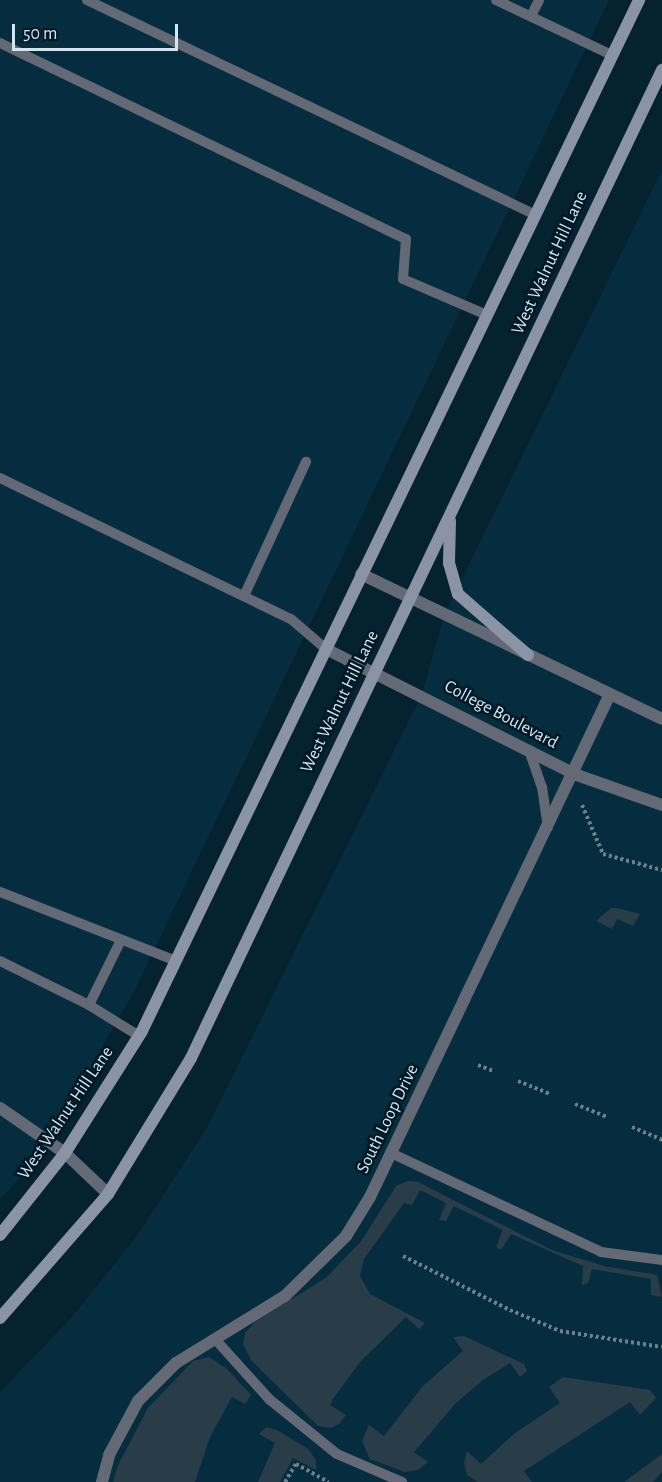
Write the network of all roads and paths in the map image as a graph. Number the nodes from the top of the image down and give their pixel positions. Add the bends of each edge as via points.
1 (87, 0) edge
2 (496, 0) edge
3 (539, 0) edge
4 (639, 0) edge
5 (531, 16) junction
6 (0, 43) edge
7 (612, 55) junction
8 (662, 70) edge
9 (535, 215) junction
10 (487, 315) junction
11 (306, 462) dead end
12 (0, 478) edge
13 (450, 516) junction
14 (362, 574) junction
15 (243, 596) junction
16 (410, 598) junction
17 (326, 649) junction
18 (528, 655) junction
19 (374, 671) junction
20 (610, 694) junction
21 (662, 719) edge
22 (529, 750) junction
23 (574, 774) junction
24 (582, 805) dead end
25 (662, 805) edge
26 (548, 829) junction
27 (662, 870) edge
28 (0, 892) edge
29 (121, 940) junction
30 (0, 961) edge
31 (176, 961) junction
32 (89, 1005) junction
33 (139, 1036) junction
34 (478, 1065) dead end
35 (494, 1071) dead end
36 (518, 1081) dead end
37 (551, 1094) dead end
38 (575, 1104) dead end
39 (0, 1108) edge
40 (607, 1117) dead end
41 (632, 1127) dead end
42 (662, 1140) edge
43 (65, 1153) junction
44 (392, 1153) junction
45 (108, 1194) junction
46 (0, 1235) edge
47 (403, 1256) dead end
48 (662, 1260) edge
49 (0, 1318) edge
50 (215, 1339) junction
51 (662, 1347) edge
52 (102, 1482) edge
53 (285, 1482) edge
54 (328, 1482) edge
55 (402, 1482) edge

1 - 9 lane
2 - 5 lane
3 - 5 lane
4 - 7 main road, West Walnut Hill Lane
5 - 7 lane
6 - 10 lane via 406,239 404,279
7 - 9 main road, West Walnut Hill Lane
8 - 13 main road, West Walnut Hill Lane
9 - 10 main road, West Walnut Hill Lane
10 - 14 main road, West Walnut Hill Lane
11 - 15 lane
12 - 15 lane
13 - 16 main road, West Walnut Hill Lane
13 - 18 main road via 449,563 458,594
14 - 16 street
14 - 17 main road, West Walnut Hill Lane
15 - 17 lane via 291,619
16 - 18 street
16 - 19 main road, West Walnut Hill Lane
17 - 19 street, College Boulevard
17 - 31 main road, West Walnut Hill Lane
18 - 20 street
19 - 22 street, College Boulevard
19 - 45 main road, West Walnut Hill Lane via 191,1058
20 - 21 street
20 - 23 street, South Loop Drive
22 - 23 street, College Boulevard
22 - 26 lane via 542,787
23 - 25 street, College Boulevard
23 - 26 street, South Loop Drive
24 - 27 path via 603,855
26 - 44 street, South Loop Drive
28 - 29 lane
29 - 31 lane
29 - 32 lane
30 - 32 lane
31 - 33 main road, West Walnut Hill Lane
32 - 33 lane
33 - 43 main road, West Walnut Hill Lane
34 - 35 path
36 - 37 path
38 - 40 path
39 - 43 street
41 - 42 path
43 - 45 street
43 - 46 main road, West Walnut Hill Lane
44 - 48 lane via 601,1252
44 - 50 street, South Loop Drive via 346,1236 285,1296
45 - 49 main road, West Walnut Hill Lane
47 - 51 path via 560,1331
50 - 52 street, South Loop Drive via 176,1363 138,1401 109,1455
50 - 55 lane via 269,1399 336,1454
53 - 54 path via 296,1464

